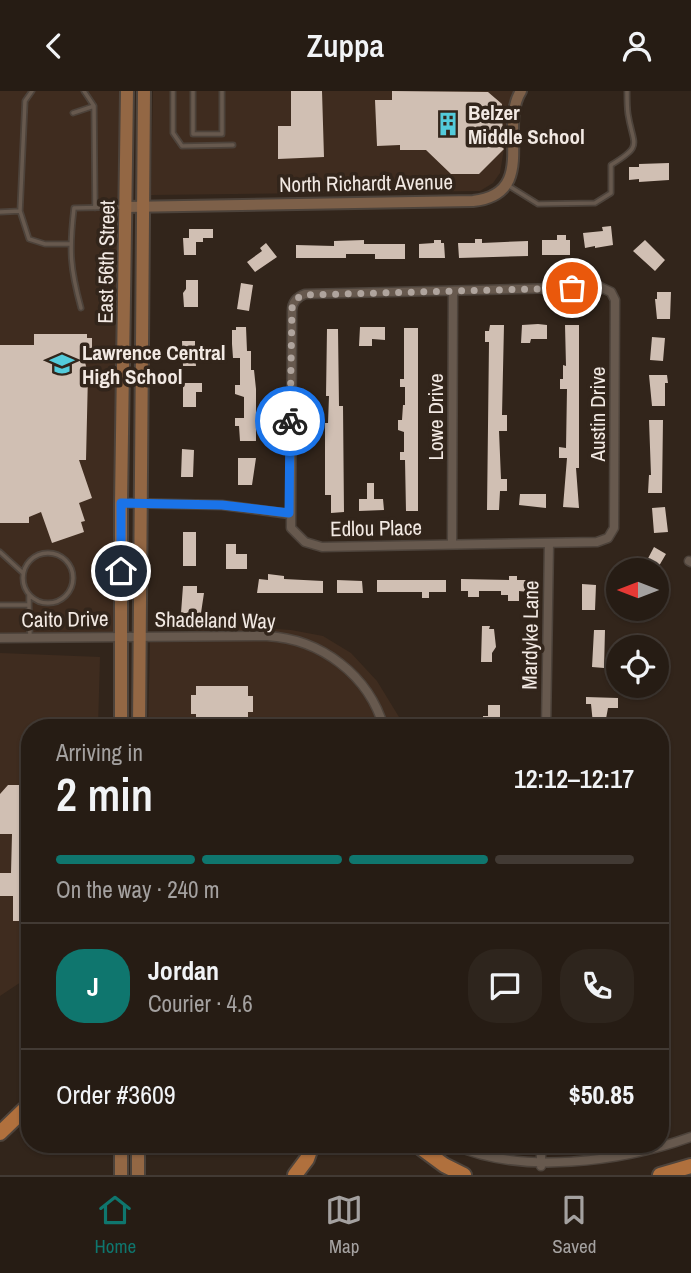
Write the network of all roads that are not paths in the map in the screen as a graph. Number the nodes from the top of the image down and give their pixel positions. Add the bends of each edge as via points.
1 (32, 91) edge
2 (84, 91) edge
3 (127, 91) edge
4 (144, 91) edge
5 (173, 91) edge
6 (193, 91) edge
7 (222, 91) edge
8 (521, 91) edge
9 (627, 91) edge
10 (93, 106) junction
11 (73, 113) dead end
12 (233, 145) dead end
13 (506, 184) junction
14 (143, 205) junction
15 (125, 207) junction
16 (95, 208) junction
17 (20, 211) junction
18 (0, 212) edge
19 (70, 244) junction
20 (453, 291) junction
21 (81, 308) dead end
22 (121, 503) junction
23 (141, 504) junction
24 (289, 513) junction
25 (610, 537) joint
26 (549, 543) junction
27 (452, 544) junction
28 (0, 552) edge
29 (23, 573) junction
30 (29, 596) junction
31 (0, 605) edge
32 (29, 605) junction
33 (131, 636) junction
34 (30, 637) junction
35 (0, 638) edge
36 (122, 719) edge
37 (138, 719) edge
38 (380, 719) edge
39 (546, 719) edge
40 (21, 1113) edge
41 (0, 1133) edge
42 (691, 1137) edge
43 (669, 1142) edge
44 (121, 1153) edge
45 (138, 1153) edge
46 (309, 1153) edge
47 (428, 1153) edge
48 (471, 1153) edge
49 (482, 1153) edge
50 (541, 1153) edge
51 (621, 1153) edge
52 (482, 1158) junction
53 (691, 1165) edge
54 (541, 1166) junction
55 (121, 1175) edge
56 (138, 1175) edge
57 (295, 1175) edge
58 (464, 1175) edge
59 (660, 1175) edge

1 - 17 lane via 25,101
2 - 10 lane
3 - 15 main road, East 56th Street
4 - 14 main road, East 56th Street
5 - 12 lane via 173,133 182,146
6 - 7 lane via 193,134 222,134
8 - 13 street via 513,109 513,167
9 - 13 lane via 635,141 631,152 611,165 611,193 594,203 538,204
10 - 11 lane
10 - 16 lane
13 - 14 street, North Richardt Avenue via 488,199 473,201
14 - 15 street, North Richardt Avenue
14 - 23 main road, East 56th Street
15 - 16 lane
15 - 22 main road, East 56th Street
16 - 19 lane via 74,208
17 - 18 lane
17 - 19 lane via 29,239
19 - 21 lane via 71,273
20 - 24 street via 306,294 295,300
20 - 25 street, Austin Drive via 600,287 611,292 615,300 614,528
20 - 27 street, Lowe Drive
22 - 23 street
22 - 33 main road, East 56th Street
23 - 24 street via 222,505
23 - 33 main road, East 56th Street
24 - 27 street, Edlou Place via 291,529 316,546
25 - 26 street, Edlou Place via 597,542
26 - 27 street, Edlou Place
26 - 39 street, Mardyke Lane
28 - 29 lane
29 - 30 lane
29 - 30 lane via 32,558 48,553 65,558 73,573 71,590 59,602 43,604
30 - 32 lane
31 - 32 lane
32 - 34 lane
33 - 34 street, Caito Drive
33 - 36 main road, East 56th Street
33 - 37 main road, East 56th Street
33 - 38 street, Shadeland Way via 267,636 305,644 355,676
34 - 35 street, Caito Drive
40 - 41 highway
42 - 43 street
44 - 55 main road
45 - 56 main road
46 - 57 highway
47 - 58 highway
48 - 52 street
49 - 52 lane
50 - 54 street
51 - 54 street
52 - 54 street
53 - 59 highway

